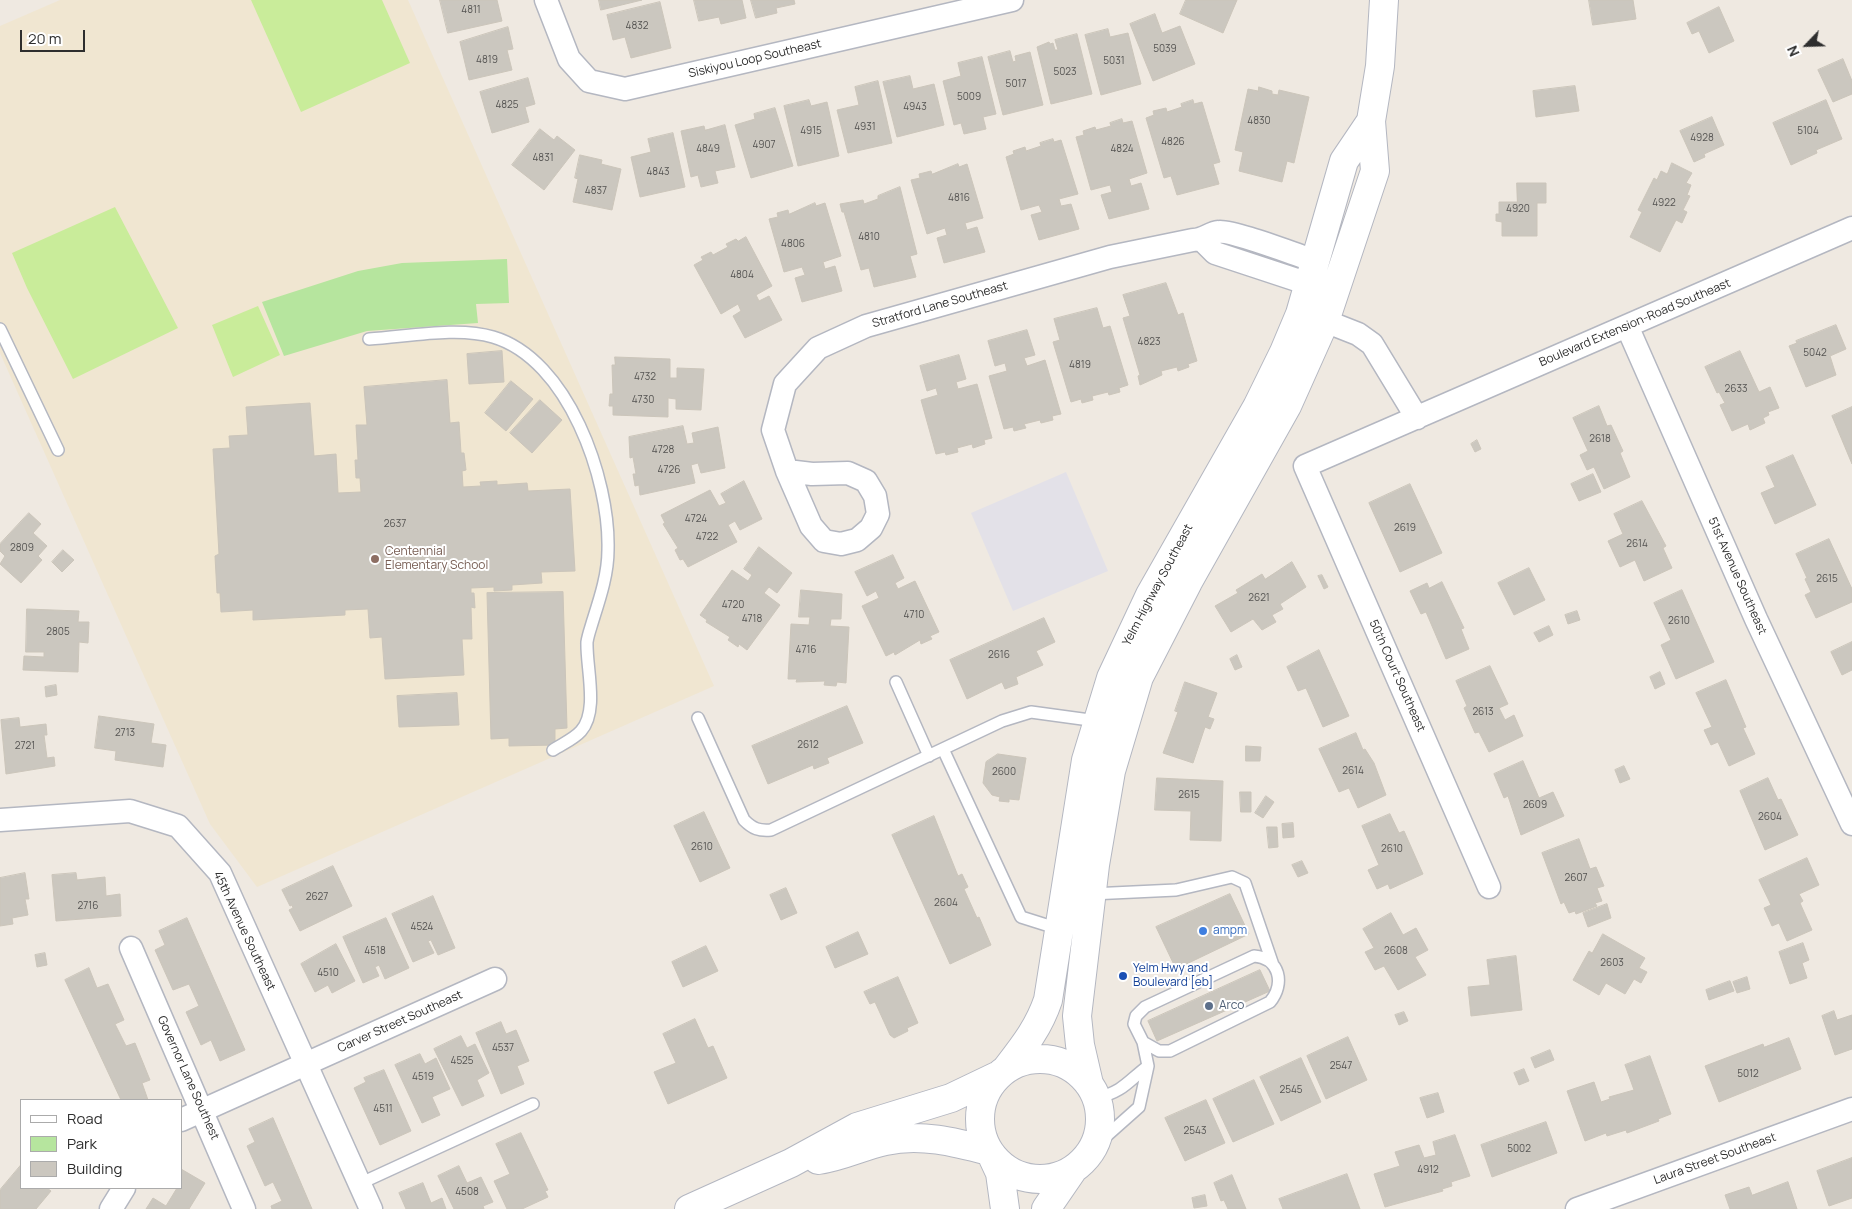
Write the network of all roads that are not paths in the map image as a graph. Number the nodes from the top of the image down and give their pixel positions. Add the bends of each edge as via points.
1 (546, 0) edge
2 (1012, 0) edge
3 (1384, 0) edge
4 (1371, 121) junction
5 (1850, 233) edge
6 (1312, 272) junction
7 (1325, 321) junction
8 (1627, 326) junction
9 (0, 329) edge
10 (368, 339) dead end
11 (1417, 418) junction
12 (58, 450) dead end
13 (1305, 466) joint
14 (787, 471) dead end
15 (896, 682) dead end
16 (698, 718) dead end
17 (1097, 721) junction
18 (553, 750) dead end
19 (943, 750) junction
20 (929, 756) junction
21 (0, 820) edge
22 (1852, 824) edge
23 (1489, 887) dead end
24 (1091, 894) junction
25 (1059, 929) junction
26 (131, 948) dead end
27 (1273, 965) junction
28 (495, 979) dead end
29 (1143, 1042) junction
30 (306, 1064) junction
31 (1148, 1066) junction
32 (1002, 1072) junction
33 (1093, 1091) junction
34 (533, 1104) dead end
35 (1852, 1109) edge
36 (202, 1110) junction
37 (182, 1120) edge
38 (1094, 1147) junction
39 (991, 1154) junction
40 (791, 1163) junction
41 (1072, 1171) junction
42 (359, 1184) junction
43 (123, 1189) edge
44 (111, 1209) edge
45 (244, 1209) edge
46 (371, 1209) edge
47 (689, 1209) edge
48 (1005, 1209) edge
49 (1046, 1209) edge
50 (1577, 1209) edge

1 - 2 street, Siskiyou Loop Southeast via 569,59 589,81 625,89
3 - 4 main road, Yelm Highway Southeast via 1380,66
4 - 6 main road, Yelm Highway Southeast via 1344,161
4 - 7 main road, Yelm Highway Southeast via 1375,171
5 - 8 street, Boulevard Extension-Road Southeast
6 - 14 street, Stratford Lane Southeast via 1240,236 1218,232 1202,240 1110,257 866,326 818,348 784,384 773,430
6 - 17 main road, Yelm Highway Southeast via 1297,321 1257,407 1130,634
7 - 11 street via 1358,334 1372,344
7 - 24 main road, Yelm Highway Southeast via 1287,406 1188,582 1140,677 1111,771
8 - 11 street, Boulevard Extension-Road Southeast
8 - 22 street, 51st Avenue Southeast via 1756,620
9 - 12 lane
10 - 18 lane via 472,333 512,344 530,356 552,380 588,446 606,515 608,552 604,583 587,641 591,708 582,731
11 - 13 street, Boulevard Extension-Road Southeast
13 - 23 street, 50th Court Southeast
15 - 20 lane
16 - 20 lane via 744,820 752,828 762,831 771,830
17 - 19 lane via 1032,712 1002,721
17 - 25 main road, Yelm Highway Southeast via 1086,760
19 - 20 lane
19 - 25 lane via 1021,917
21 - 30 street, 45th Avenue Southeast via 130,811 178,826 220,873
24 - 27 lane via 1176,890 1232,877 1245,883
24 - 33 main road, Yelm Highway Southeast via 1077,1027
25 - 32 main road, Yelm Highway Southeast via 1048,1000 1041,1020
26 - 36 street, Governor Lane Southest
27 - 29 lane via 1279,980 1277,994 1270,1002 1170,1051 1159,1051
27 - 29 lane via 1265,957 1254,956 1145,1007 1136,1016 1134,1024
28 - 30 street, Carver Street Southeast
29 - 31 lane
30 - 36 street, Carver Street Southeast
30 - 42 street, 45th Avenue Southeast
31 - 33 lane via 1116,1093
31 - 38 lane via 1139,1107
32 - 33 main road via 1027,1060 1045,1058 1062,1062 1077,1071
32 - 39 main road via 986,1090 980,1107 979,1125 983,1142
32 - 40 main road via 951,1098 857,1127
33 - 38 main road via 1100,1115
34 - 42 lane
35 - 50 street, Laura Street Southeast
36 - 37 street, Carver Street Southeast
36 - 45 street, Governor Lane Southest
38 - 41 main road
39 - 40 main road via 935,1139 887,1140 837,1157
39 - 41 main road via 1006,1169 1021,1177 1038,1180 1056,1178
39 - 48 main road via 1000,1173
40 - 47 main road
41 - 49 main road
42 - 46 street, 45th Avenue Southeast
43 - 44 street

